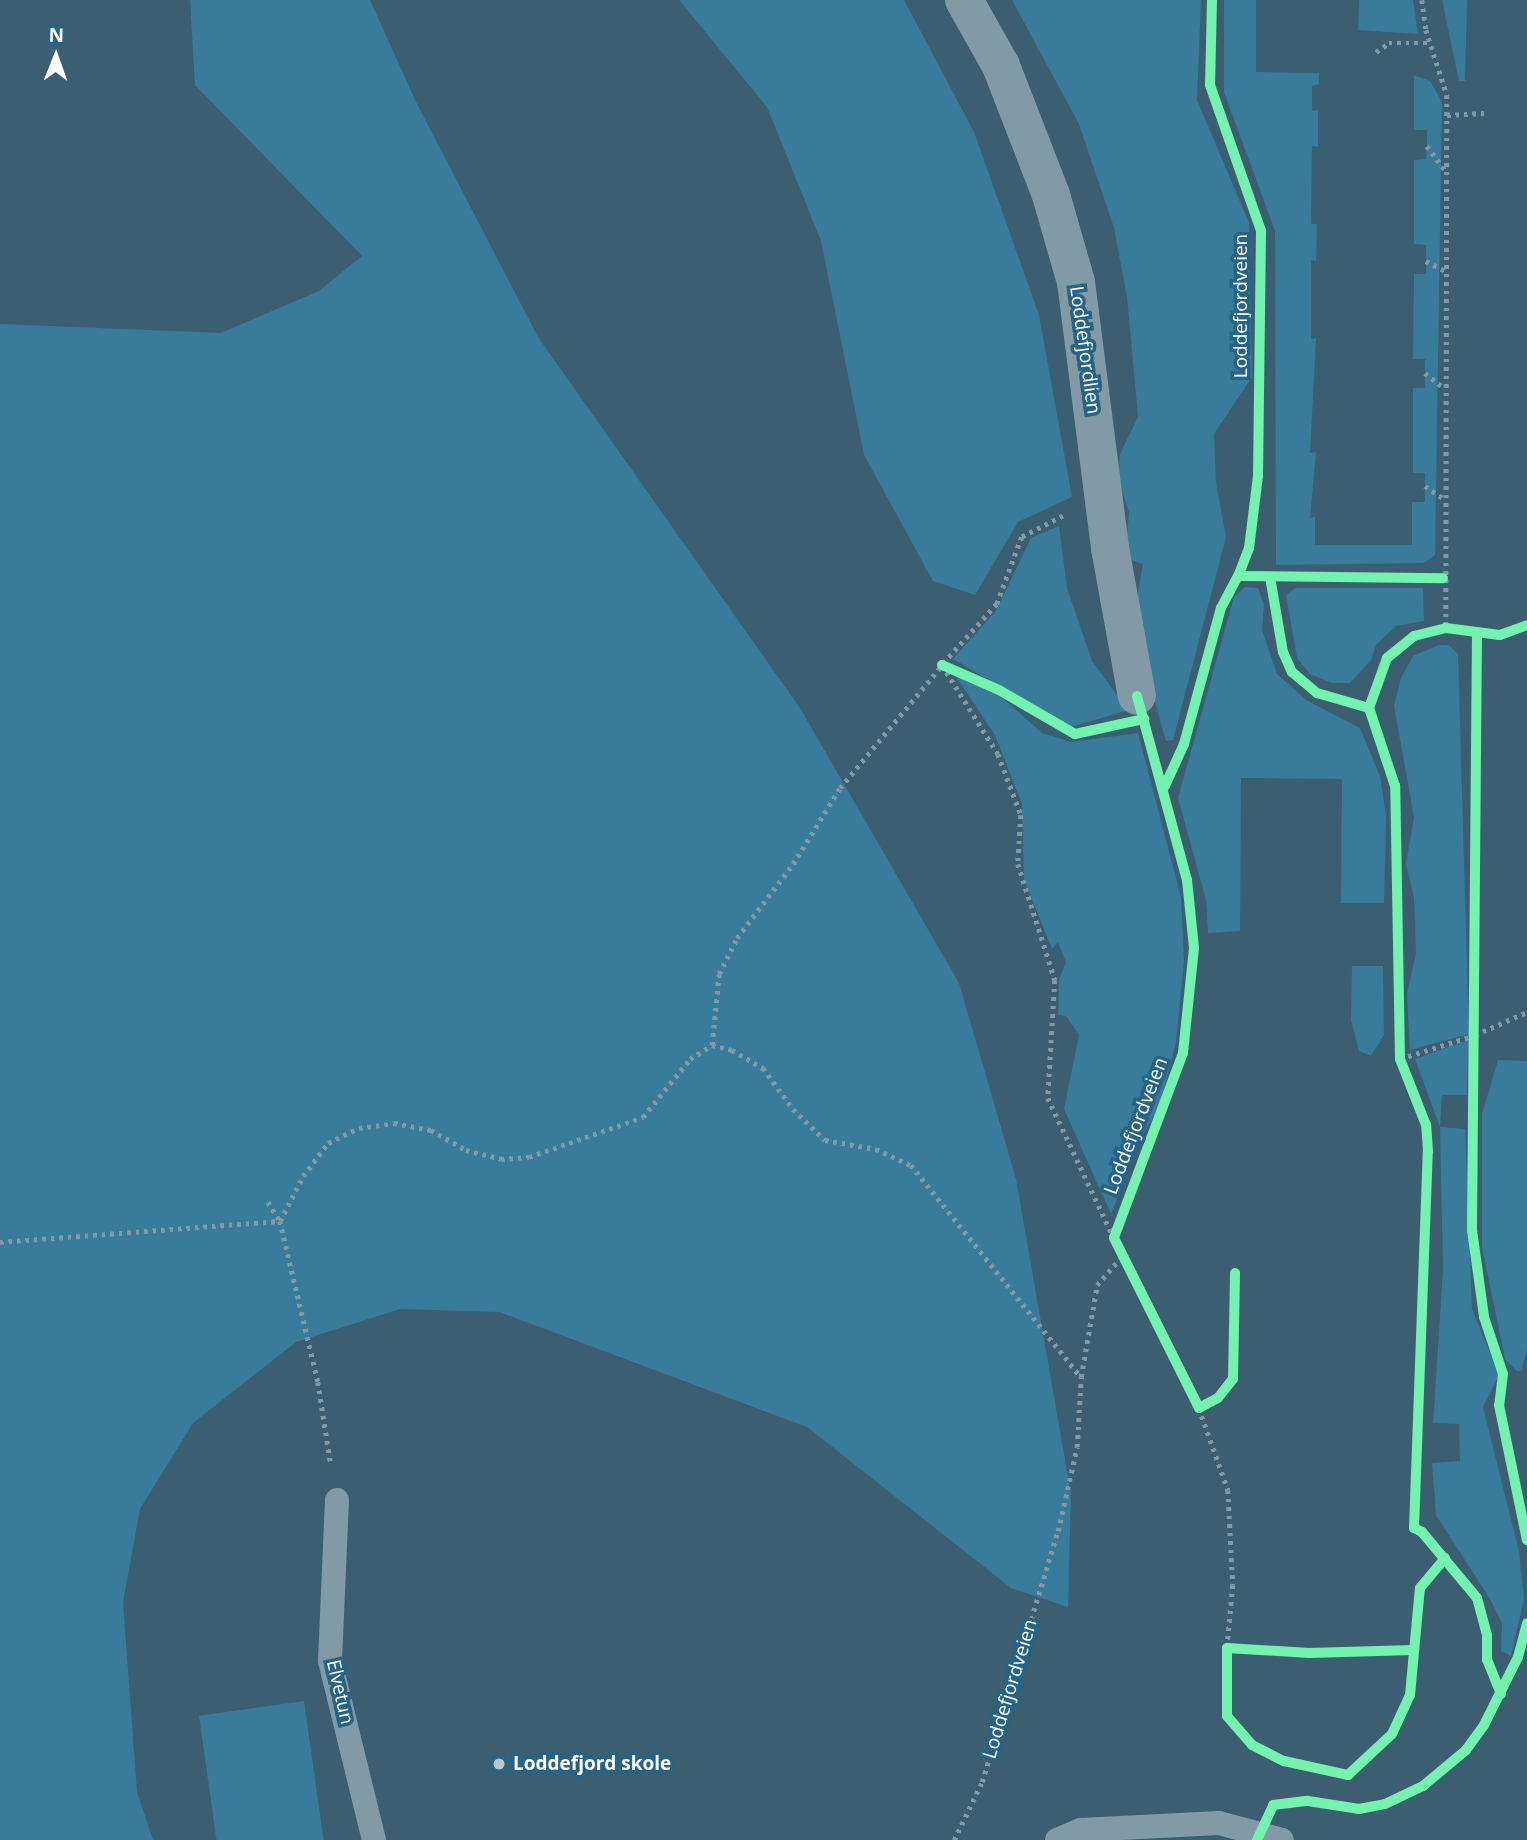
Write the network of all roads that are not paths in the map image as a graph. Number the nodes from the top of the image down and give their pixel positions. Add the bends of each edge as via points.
1 (964, 0) edge
2 (1137, 696) dead end
3 (337, 1500) road end
4 (374, 1840) edge
5 (1057, 1840) edge
6 (1282, 1840) edge

1 - 2 street, Loddefjordlien via 1001,66 1051,195 1076,282 1110,548
3 - 4 lane, Elvetun via 330,1661
5 - 6 lane via 1081,1830 1219,1823

